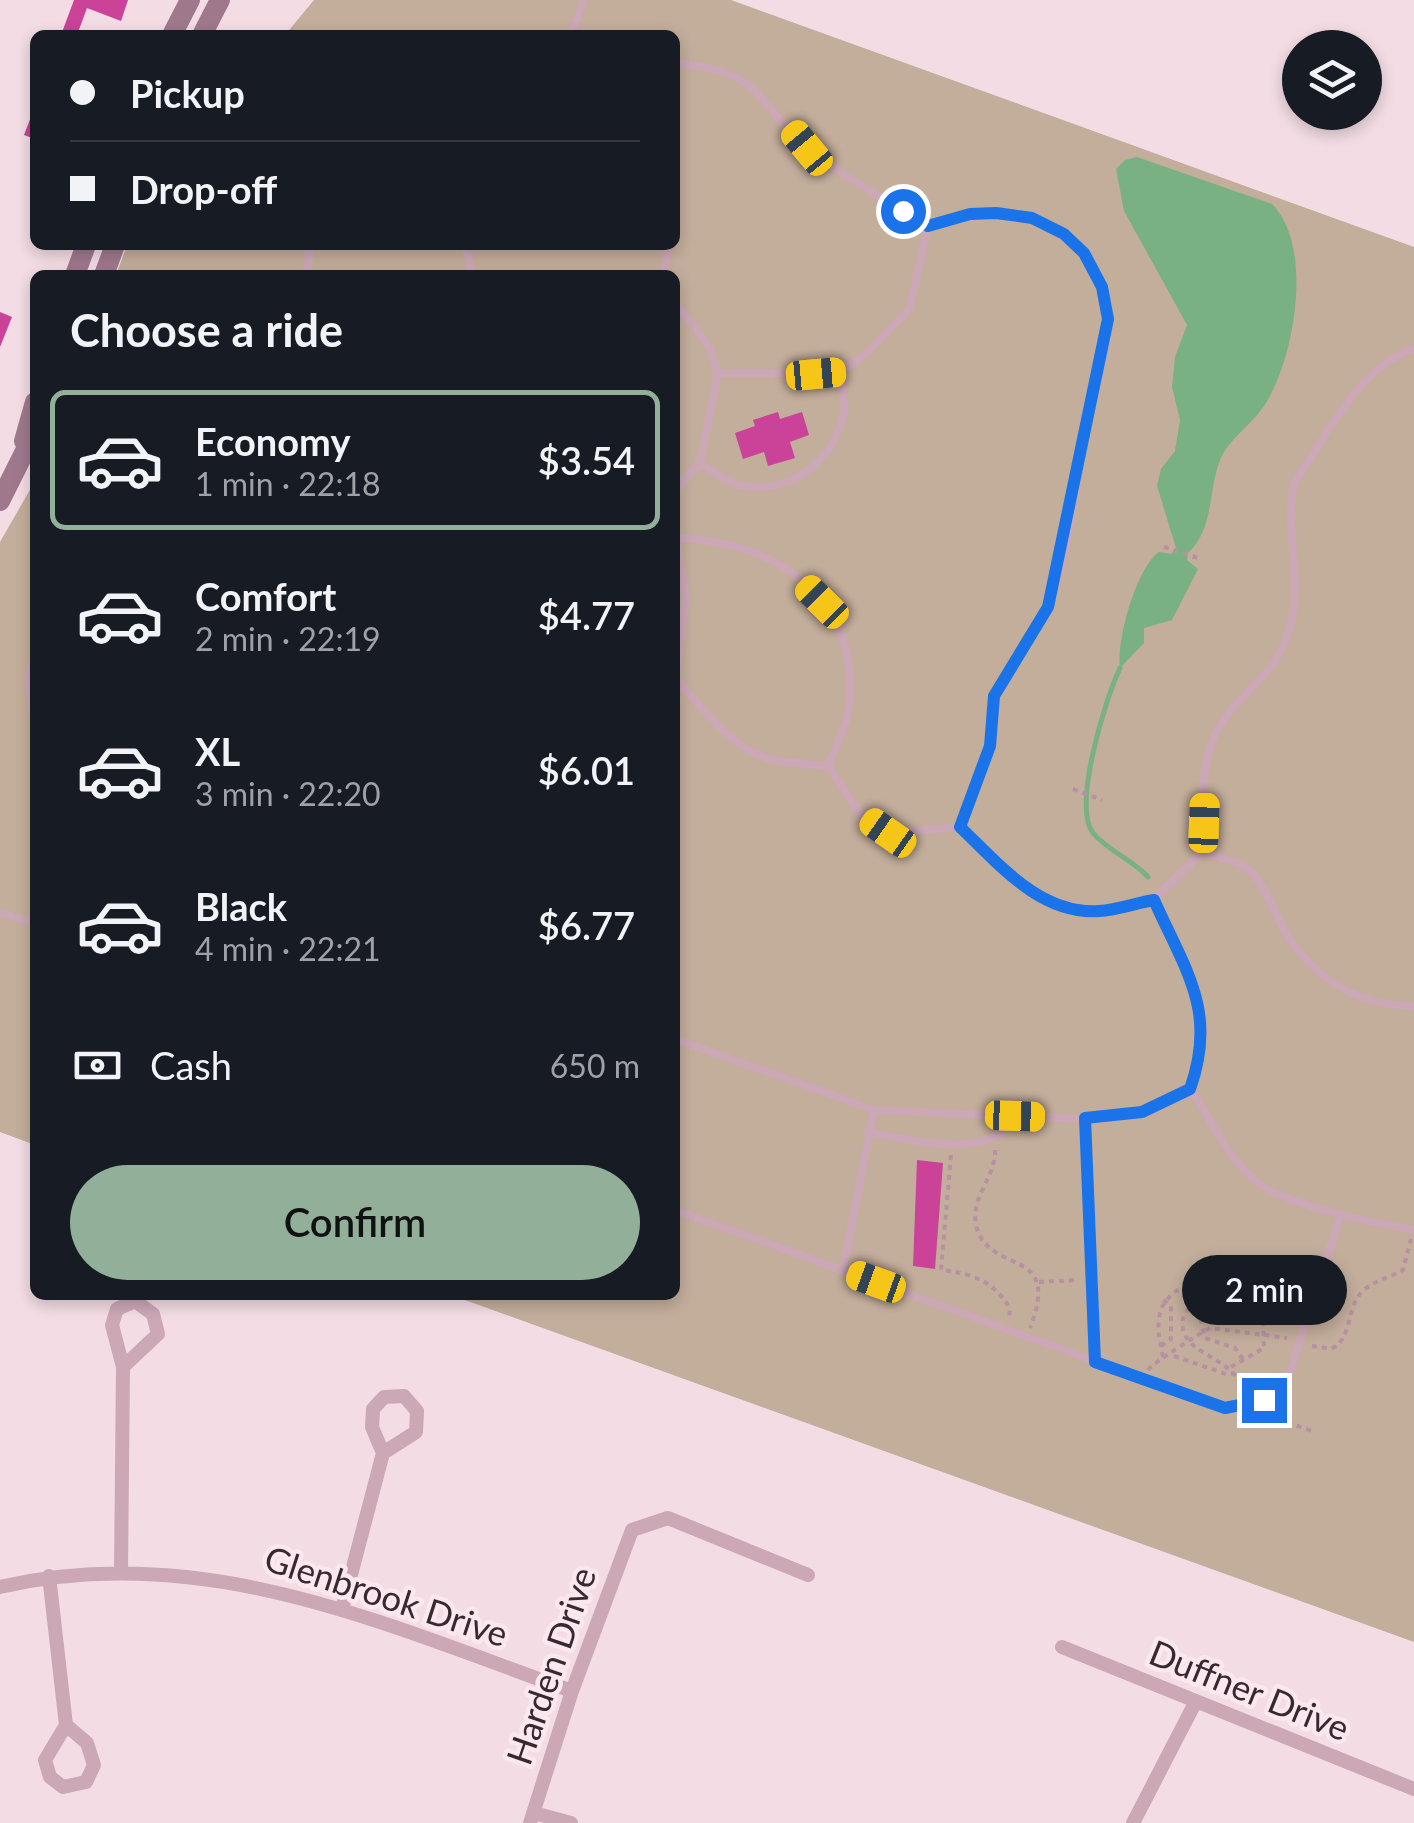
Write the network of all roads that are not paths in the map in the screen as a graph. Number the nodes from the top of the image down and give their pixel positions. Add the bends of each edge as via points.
1 (190, 0) edge
2 (220, 0) edge
3 (584, 0) edge
4 (175, 30) edge
5 (205, 30) edge
6 (573, 30) edge
7 (680, 63) edge
8 (928, 226) junction
9 (680, 308) edge
10 (1414, 350) edge
11 (839, 372) junction
12 (718, 374) junction
13 (30, 419) edge
14 (30, 441) edge
15 (700, 464) junction
16 (13, 476) junction
17 (680, 486) edge
18 (0, 501) edge
19 (680, 537) edge
20 (680, 561) edge
21 (680, 653) edge
22 (680, 685) edge
23 (828, 766) junction
24 (960, 827) junction
25 (1202, 853) junction
26 (1154, 900) junction
27 (0, 913) edge
28 (30, 922) edge
29 (1414, 1006) edge
30 (680, 1042) edge
31 (1190, 1089) junction
32 (874, 1110) junction
33 (1015, 1116) junction
34 (1085, 1118) junction
35 (869, 1133) junction
36 (680, 1212) edge
37 (1341, 1214) junction
38 (1413, 1230) edge
39 (843, 1270) junction
40 (1095, 1362) junction
41 (123, 1367) dead end
42 (382, 1454) dead end
43 (120, 1571) junction
44 (50, 1576) junction
45 (808, 1576) dead end
46 (0, 1587) edge
47 (342, 1609) junction
48 (1062, 1646) dead end
49 (572, 1690) junction
50 (1195, 1703) junction
51 (66, 1725) dead end
52 (1414, 1789) edge
53 (532, 1818) edge
54 (571, 1823) edge
55 (1133, 1823) edge

1 - 4 main road
2 - 5 main road
3 - 6 lane
7 - 8 lane via 729,71 751,84 807,148
8 - 11 lane via 910,308 895,329
8 - 24 lane via 996,213 1032,218 1064,234 1084,253 1102,287 1108,319 1048,607 994,696 990,746
9 - 12 lane via 709,346
10 - 25 lane via 1360,389 1294,483 1296,597 1286,640 1215,734 1206,762
11 - 12 lane
11 - 15 lane via 845,408 833,446 808,474 770,486 740,486
12 - 15 lane
13 - 16 main road
14 - 16 main road
15 - 17 lane
16 - 18 main road
19 - 23 lane via 748,547 779,562 822,602 841,634 850,702
20 - 21 lane via 686,596
22 - 23 lane via 750,750 772,760
23 - 24 lane via 861,814 888,833
24 - 26 lane via 1021,885 1051,902 1097,912
25 - 26 lane
25 - 29 lane via 1244,866 1264,887 1304,962 1341,990 1389,1006
26 - 31 lane via 1203,1014 1203,1053
27 - 28 lane
30 - 32 lane
31 - 34 lane via 1142,1112
31 - 37 lane via 1259,1184
32 - 33 lane
32 - 35 lane
33 - 34 lane
33 - 35 lane via 1006,1134 993,1140 952,1144
34 - 40 lane
35 - 39 lane
36 - 39 lane
37 - 38 lane
37 - 40 lane via 1290,1372 1264,1400 1212,1405
39 - 40 lane
41 - 43 street
42 - 47 street
43 - 44 street, Glenbrook Drive
43 - 47 street, Glenbrook Drive via 231,1580
44 - 46 street, Glenbrook Drive
44 - 51 street
45 - 49 street, Harden Drive via 668,1518 632,1530
47 - 49 street, Glenbrook Drive
48 - 50 street, Duffner Drive
49 - 53 street, Harden Drive
50 - 52 street, Duffner Drive
50 - 55 street
53 - 54 street

